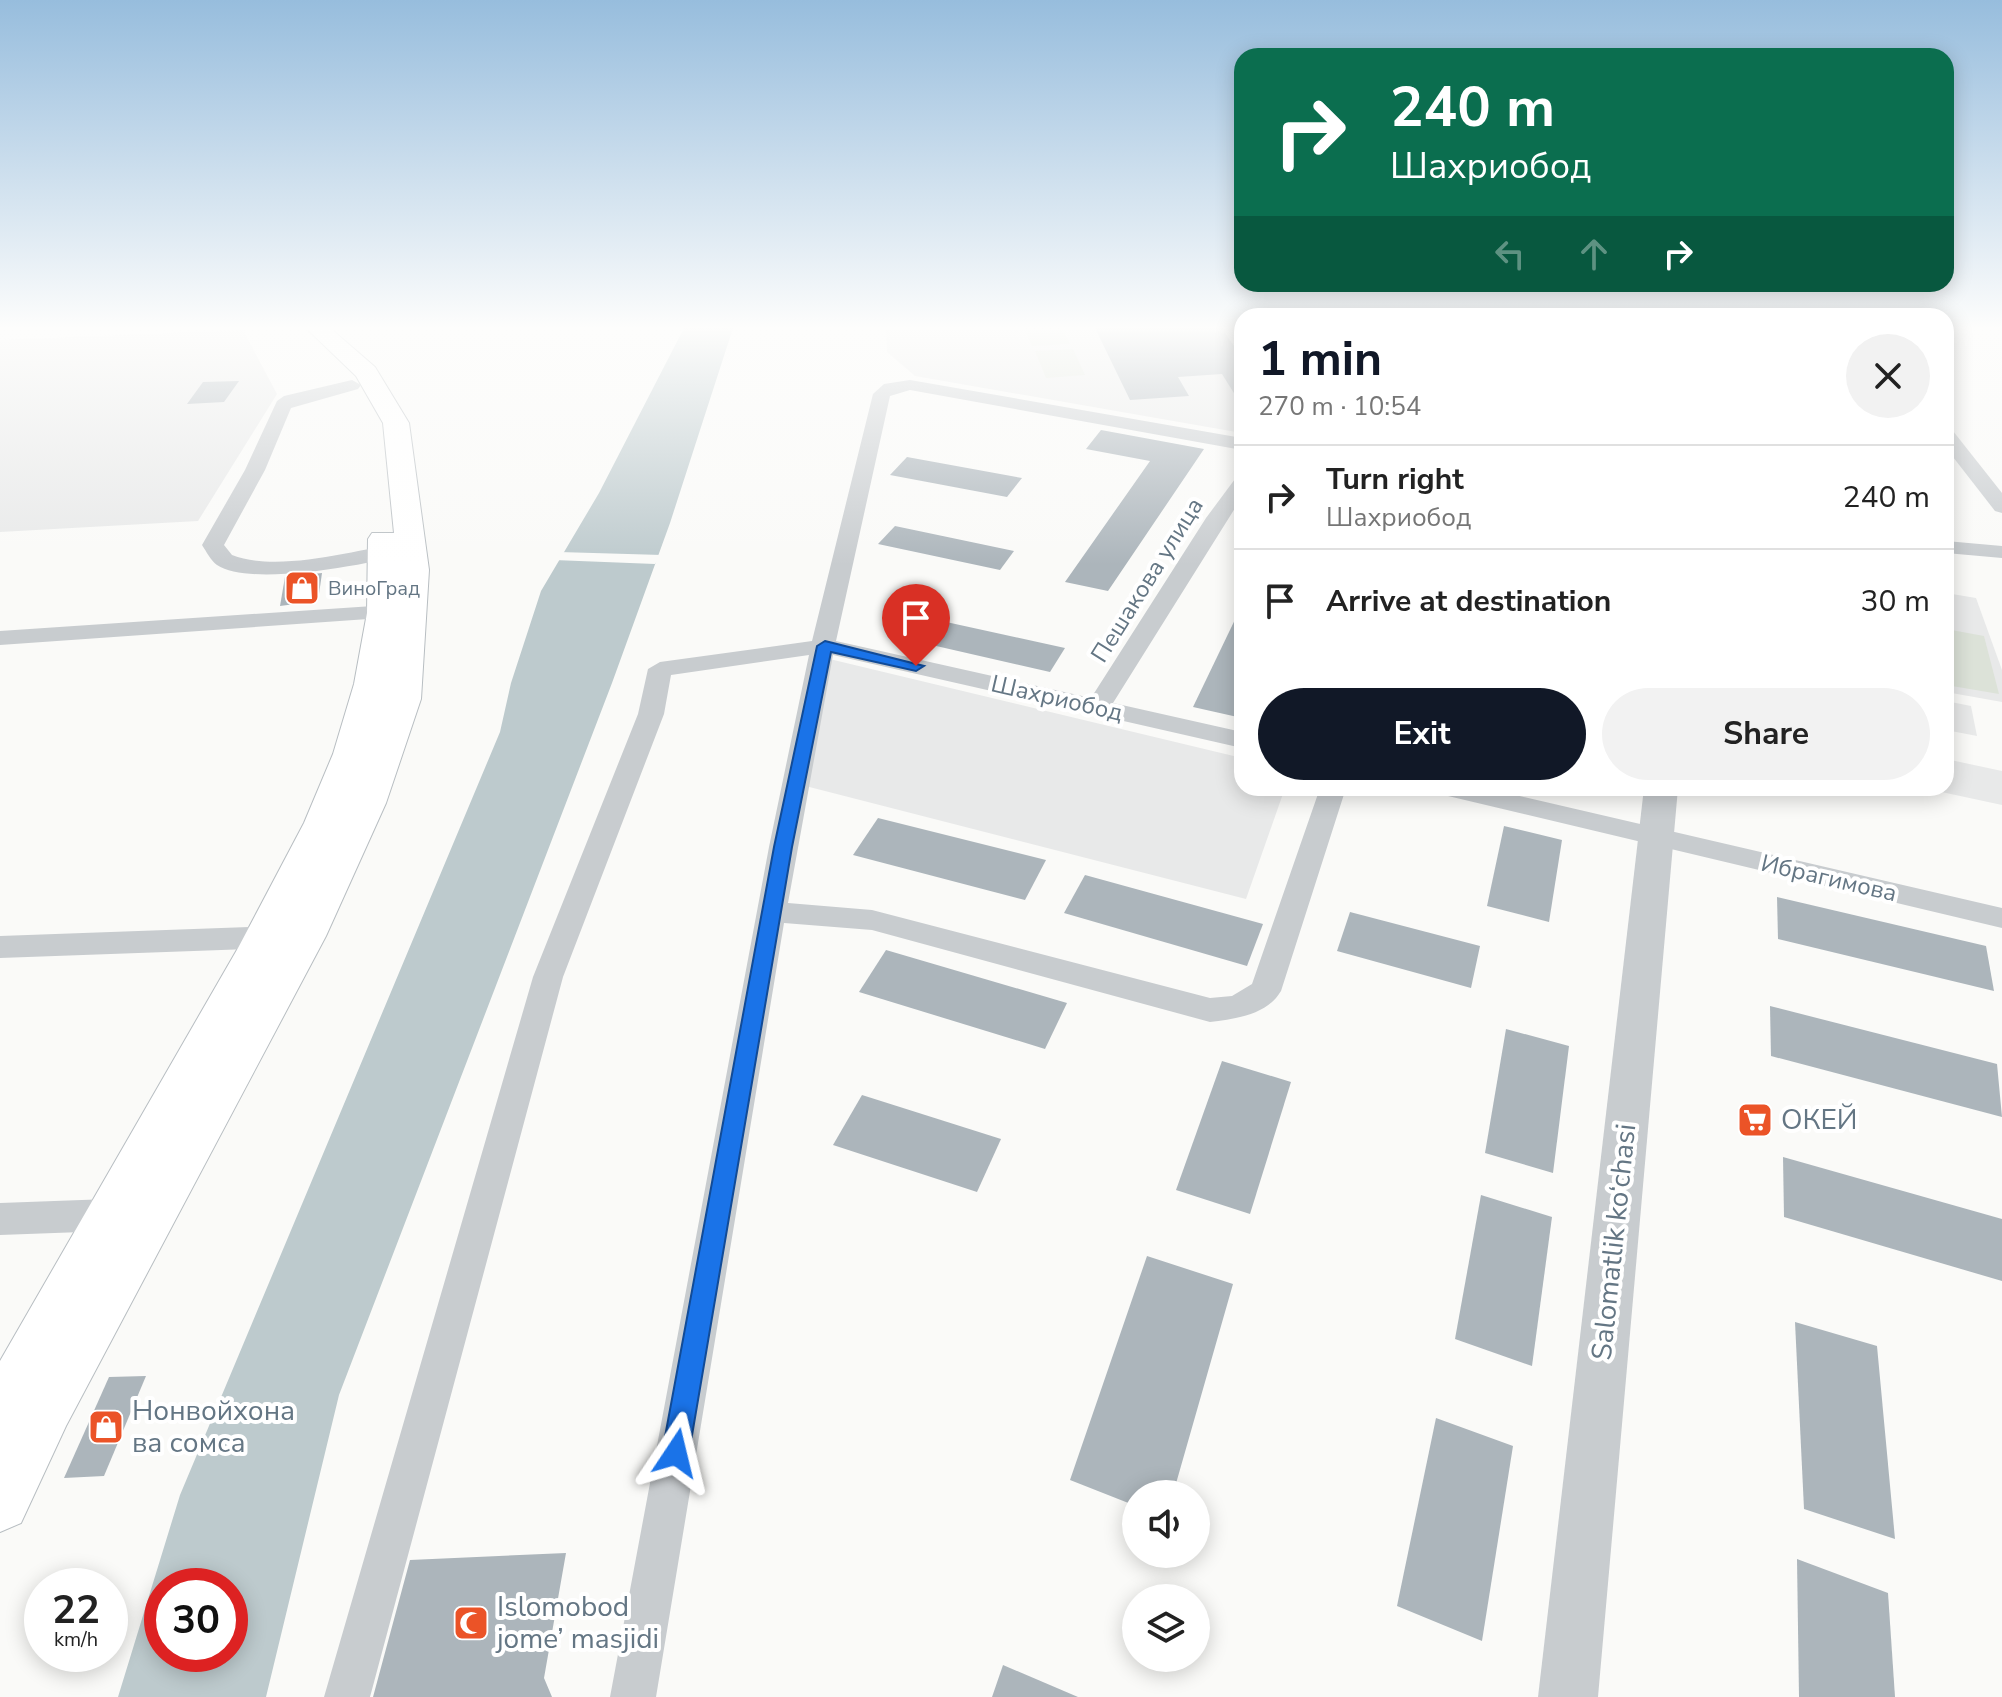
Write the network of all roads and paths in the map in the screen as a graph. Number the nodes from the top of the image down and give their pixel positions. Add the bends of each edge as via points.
1 (282, 407) edge
2 (364, 407) edge
3 (387, 407) edge
4 (879, 407) edge
5 (1035, 407) edge
6 (1234, 443) edge
7 (1954, 445) edge
8 (1234, 494) edge
9 (2002, 507) edge
10 (1954, 548) edge
11 (397, 549) junction
12 (2002, 552) edge
13 (397, 612) junction
14 (0, 638) edge
15 (825, 646) junction
16 (1098, 707) junction
17 (1234, 738) edge
18 (1330, 796) edge
19 (1482, 796) edge
20 (1660, 796) edge
21 (1655, 837) junction
22 (773, 912) junction
23 (2002, 918) edge
24 (305, 936) junction
25 (264, 937) junction
26 (0, 947) edge
27 (109, 1215) junction
28 (0, 1219) edge
29 (0, 1417) edge
30 (0, 1502) edge
31 (347, 1697) edge
32 (633, 1697) edge
33 (1568, 1697) edge

1 - 11 street via 213,545 224,560 248,566 309,565
2 - 11 main road via 374,426
3 - 11 main road via 396,423
4 - 15 street
5 - 6 street
7 - 9 street
8 - 16 street, Пешакова улица
10 - 12 street
11 - 13 main road
13 - 14 street
13 - 24 main road via 403,699 367,803
13 - 25 main road via 344,781
15 - 16 street, Шахриобод
15 - 22 street
15 - 31 street via 660,669 651,714 548,977
16 - 17 street, Шахриобод
18 - 22 street via 1265,991 1238,1007 1210,1010 872,920
19 - 21 street
20 - 21 street, Salomatlik ko‘chasi
21 - 23 street, Ибрагимова
21 - 33 street, Salomatlik ko‘chasi
22 - 32 street
24 - 25 street
24 - 30 main road via 46,1406
25 - 26 street
25 - 27 main road
27 - 28 street
27 - 29 main road

